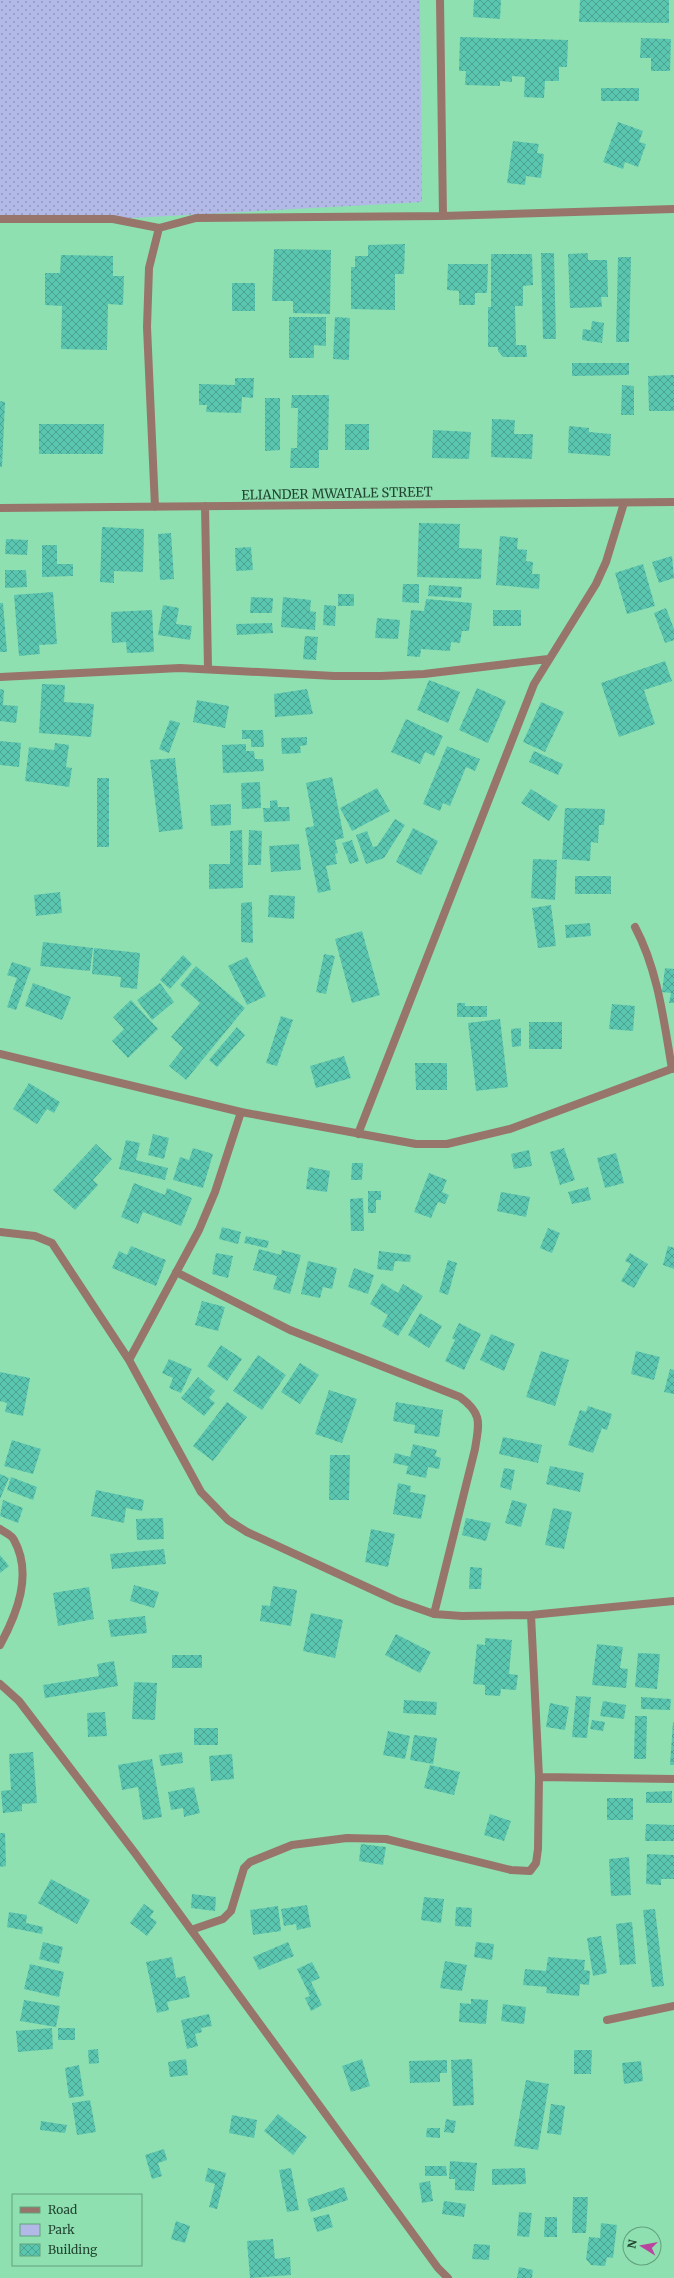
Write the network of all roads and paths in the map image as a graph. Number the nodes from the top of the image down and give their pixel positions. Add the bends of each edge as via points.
1 (440, 0) edge
2 (674, 209) edge
3 (443, 216) junction
4 (0, 219) edge
5 (159, 228) junction
6 (674, 502) edge
7 (624, 503) junction
8 (206, 506) junction
9 (155, 507) junction
10 (0, 508) edge
11 (548, 659) junction
12 (208, 668) junction
13 (0, 677) edge
14 (635, 927) dead end
15 (0, 1054) edge
16 (673, 1068) edge
17 (241, 1112) junction
18 (358, 1134) junction
19 (0, 1232) edge
20 (176, 1272) junction
21 (129, 1360) junction
22 (0, 1529) edge
23 (674, 1601) edge
24 (434, 1614) junction
25 (531, 1615) junction
26 (0, 1645) edge
27 (0, 1684) edge
28 (539, 1777) junction
29 (674, 1779) edge
30 (191, 1930) junction
31 (674, 2006) edge
32 (607, 2020) dead end
33 (448, 2278) edge

1 - 3 street
2 - 3 street
3 - 5 street via 196,218
4 - 5 street via 113,219
5 - 9 street via 149,268 147,326
6 - 7 street, ELIANDER MWATALE STREET
7 - 8 street, ELIANDER MWATALE STREET
7 - 11 street via 606,562 596,584
8 - 9 street, ELIANDER MWATALE STREET
8 - 12 street
9 - 10 street, ELIANDER MWATALE STREET
11 - 12 street via 424,674 381,676 334,676
11 - 18 street via 534,684
12 - 13 street
14 - 16 street via 647,949
15 - 17 street
16 - 18 street via 510,1129 447,1144 416,1144
17 - 18 street
17 - 20 street via 212,1199 199,1230
19 - 21 street via 35,1236 52,1243
20 - 21 street
20 - 24 street via 290,1330 460,1396 472,1406 477,1414 476,1450
21 - 24 street via 201,1492 228,1520 248,1532 397,1601
22 - 26 street via 14,1539 23,1569 20,1598 10,1627
23 - 25 street
24 - 25 street
25 - 28 street
27 - 30 street via 19,1701
28 - 29 street
28 - 30 street via 538,1849 536,1863 530,1871 512,1870 386,1839 347,1838 292,1845 250,1862 244,1868 231,1911 223,1919
30 - 33 street via 438,2268
31 - 32 street

